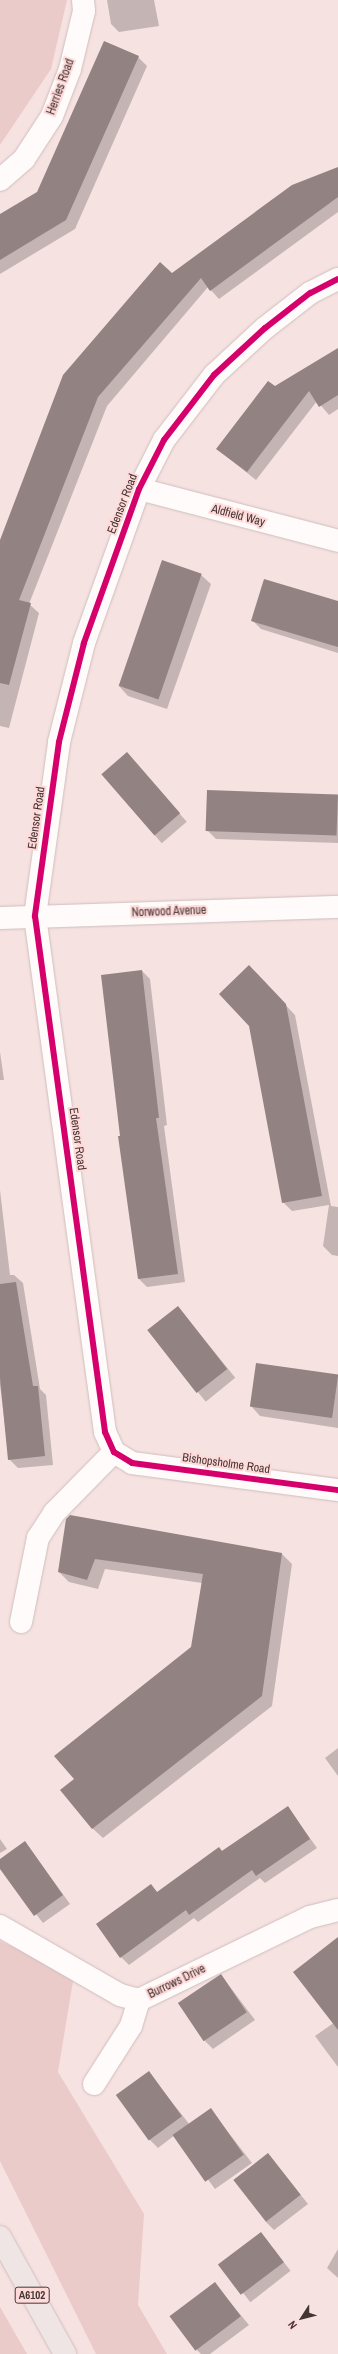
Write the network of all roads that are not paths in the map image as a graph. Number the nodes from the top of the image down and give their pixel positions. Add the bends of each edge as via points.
1 (83, 0) edge
2 (0, 180) edge
3 (338, 279) edge
4 (138, 489) junction
5 (338, 541) edge
6 (338, 907) edge
7 (35, 916) junction
8 (0, 918) edge
9 (114, 1452) junction
10 (338, 1490) edge
11 (21, 1622) dead end
12 (338, 1910) edge
13 (0, 1926) edge
14 (139, 2000) junction
15 (94, 2084) dead end
16 (0, 2237) edge
17 (65, 2354) edge

1 - 2 street, Herries Road via 84,11 70,69 52,116 24,159
3 - 4 street, Edensor Road via 310,293 264,328 214,375 164,440
4 - 5 street, Aldfield Way
4 - 7 street, Edensor Road via 84,643 59,742
6 - 7 street, Norwood Avenue
7 - 8 street, Norwood Avenue
7 - 9 street, Edensor Road via 106,1432
9 - 10 street, Bishopsholme Road via 132,1463
9 - 11 street via 54,1513 38,1538
12 - 14 street, Burrows Drive via 310,1917
13 - 14 street, Burrows Drive via 120,1995
14 - 15 street via 131,2026
16 - 17 main road, A6102

